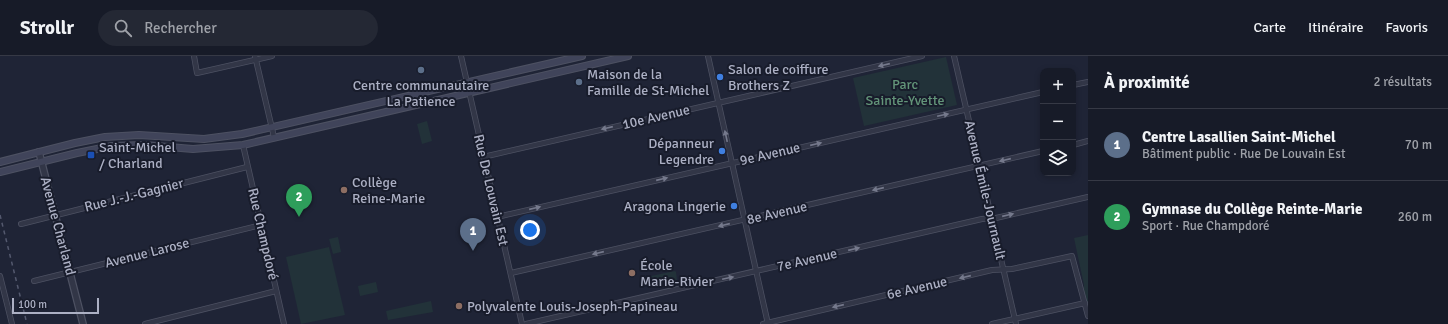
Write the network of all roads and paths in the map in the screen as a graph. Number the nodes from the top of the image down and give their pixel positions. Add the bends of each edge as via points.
1 (194, 56) edge
2 (272, 56) edge
3 (461, 56) edge
4 (582, 56) edge
5 (628, 56) edge
6 (708, 56) edge
7 (922, 56) edge
8 (954, 56) edge
9 (256, 58) edge
10 (1088, 82) edge
11 (466, 83) junction
12 (1076, 84) edge
13 (469, 92) junction
14 (1040, 93) edge
15 (718, 102) junction
16 (966, 110) junction
17 (272, 128) junction
18 (274, 137) junction
19 (1088, 141) edge
20 (1076, 144) edge
21 (243, 145) junction
22 (39, 152) junction
23 (1040, 153) edge
24 (483, 157) junction
25 (0, 162) edge
26 (42, 162) junction
27 (732, 163) junction
28 (980, 166) junction
29 (247, 167) junction
30 (0, 172) edge
31 (1088, 197) edge
32 (55, 216) junction
33 (497, 217) junction
34 (992, 218) junction
35 (745, 220) junction
36 (22, 224) dead end
37 (261, 225) junction
38 (1003, 270) junction
39 (70, 272) junction
40 (757, 272) junction
41 (510, 273) junction
42 (0, 276) edge
43 (34, 282) dead end
44 (2, 290) edge
45 (276, 291) junction
46 (1085, 303) junction
47 (1088, 316) edge
48 (1015, 321) edge
49 (12, 324) edge
50 (83, 324) edge
51 (145, 324) edge
52 (284, 324) edge
53 (522, 324) edge
54 (526, 324) edge
55 (767, 324) edge
56 (992, 324) edge

1 - 9 street via 197,73
2 - 9 street
3 - 11 street, Rue De Louvain Est
4 - 11 main road
5 - 13 main road
6 - 15 street
7 -> 15 street, 10e Avenue
8 - 16 street, Avenue Émile-Journault
9 - 17 street
10 - 12 street
11 - 13 street, Rue De Louvain Est
11 - 17 main road
13 - 18 main road
13 - 24 street, Rue De Louvain Est
14 - 16 street, 9e Avenue
15 -> 24 street, 10e Avenue
27 -> 15 street
27 -> 16 street, 9e Avenue
16 - 28 street, Avenue Émile-Journault
17 - 18 street
17 - 22 main road via 210,138 110,136
18 - 21 main road
19 - 20 street
21 - 26 main road via 193,149 119,146
21 - 29 street, Rue Champdoré
22 - 25 main road
22 - 26 street, Avenue Charland
23 -> 28 street, 8e Avenue
24 - 33 street, Rue De Louvain Est
26 - 30 main road
26 - 32 street, Avenue Charland
33 -> 27 street, 9e Avenue
27 - 35 street
28 - 34 street, Avenue Émile-Journault
28 -> 35 street, 8e Avenue
29 - 32 street, Rue J.-J.-Gagnier
29 - 37 street, Rue Champdoré
34 -> 31 street, 7e Avenue
32 - 36 street, Rue J.-J.-Gagnier
32 - 39 street, Avenue Charland
33 - 41 street, Rue De Louvain Est
34 - 38 street, Avenue Émile-Journault
40 -> 34 street, 7e Avenue
35 - 40 street
35 -> 41 street, 8e Avenue
37 - 39 street, Avenue Larose
37 - 45 street, Rue Champdoré
38 - 46 street, 6e Avenue via 1072,256
38 - 48 street, Avenue Émile-Journault
38 -> 55 street, 6e Avenue via 992,270
39 - 43 street, Avenue Larose
39 - 50 street, Avenue Charland
54 -> 40 street, 7e Avenue
40 - 55 street
41 - 53 street, Rue De Louvain Est
42 - 44 street
44 - 49 street
45 - 51 street
45 - 52 street, Rue Champdoré
46 - 47 street
46 - 48 street
48 - 56 street

